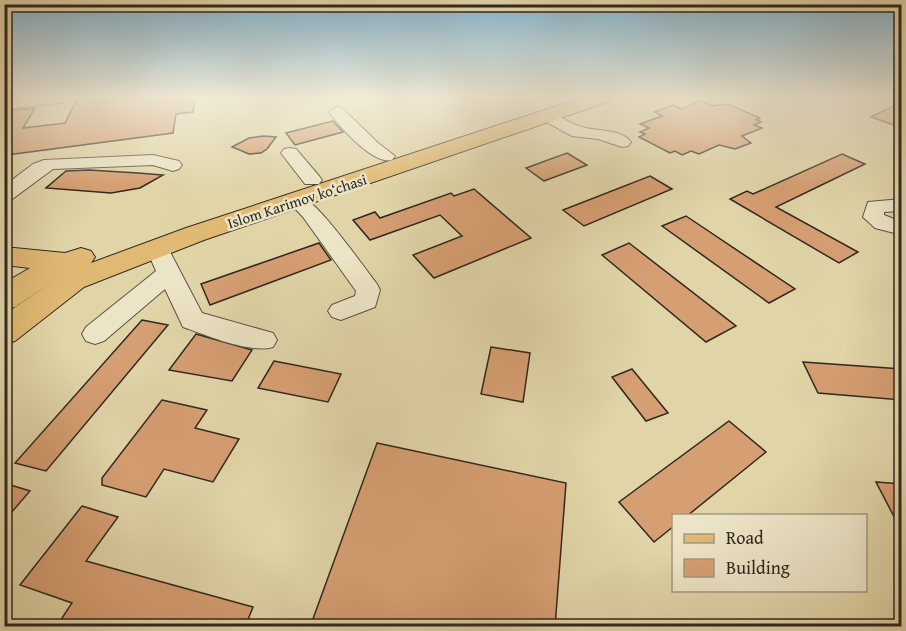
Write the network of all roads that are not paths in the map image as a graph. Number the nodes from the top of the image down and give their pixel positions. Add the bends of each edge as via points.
1 (351, 126) edge
2 (484, 126) edge
3 (509, 126) edge
4 (567, 126) edge
5 (622, 142) dead end
6 (290, 153) dead end
7 (405, 155) junction
8 (173, 165) dead end
9 (312, 180) junction
10 (4, 196) edge
11 (297, 200) junction
12 (902, 205) edge
13 (902, 229) edge
14 (157, 248) junction
15 (4, 256) edge
16 (168, 274) junction
17 (65, 278) junction
18 (9, 292) edge
19 (341, 311) dead end
20 (4, 332) edge
21 (95, 334) dead end
22 (264, 340) dead end

1 - 7 street via 372,147
2 - 7 main road, Islom Karimov ko‘chasi
3 - 7 main road, Islom Karimov ko‘chasi
4 - 5 street
6 - 9 street
7 - 9 main road, Islom Karimov ko‘chasi
7 - 11 main road, Islom Karimov ko‘chasi
8 - 10 street via 153,160 50,164
9 - 17 main road, Islom Karimov ko‘chasi via 183,221
11 - 14 main road, Islom Karimov ko‘chasi
11 - 19 street via 368,290 366,301
12 - 13 street via 875,206 873,217
14 - 16 street
14 - 17 main road, Islom Karimov ko‘chasi
15 - 17 main road
16 - 21 street
16 - 22 street via 192,320
17 - 18 main road
17 - 20 main road, Islom Karimov ko‘chasi

